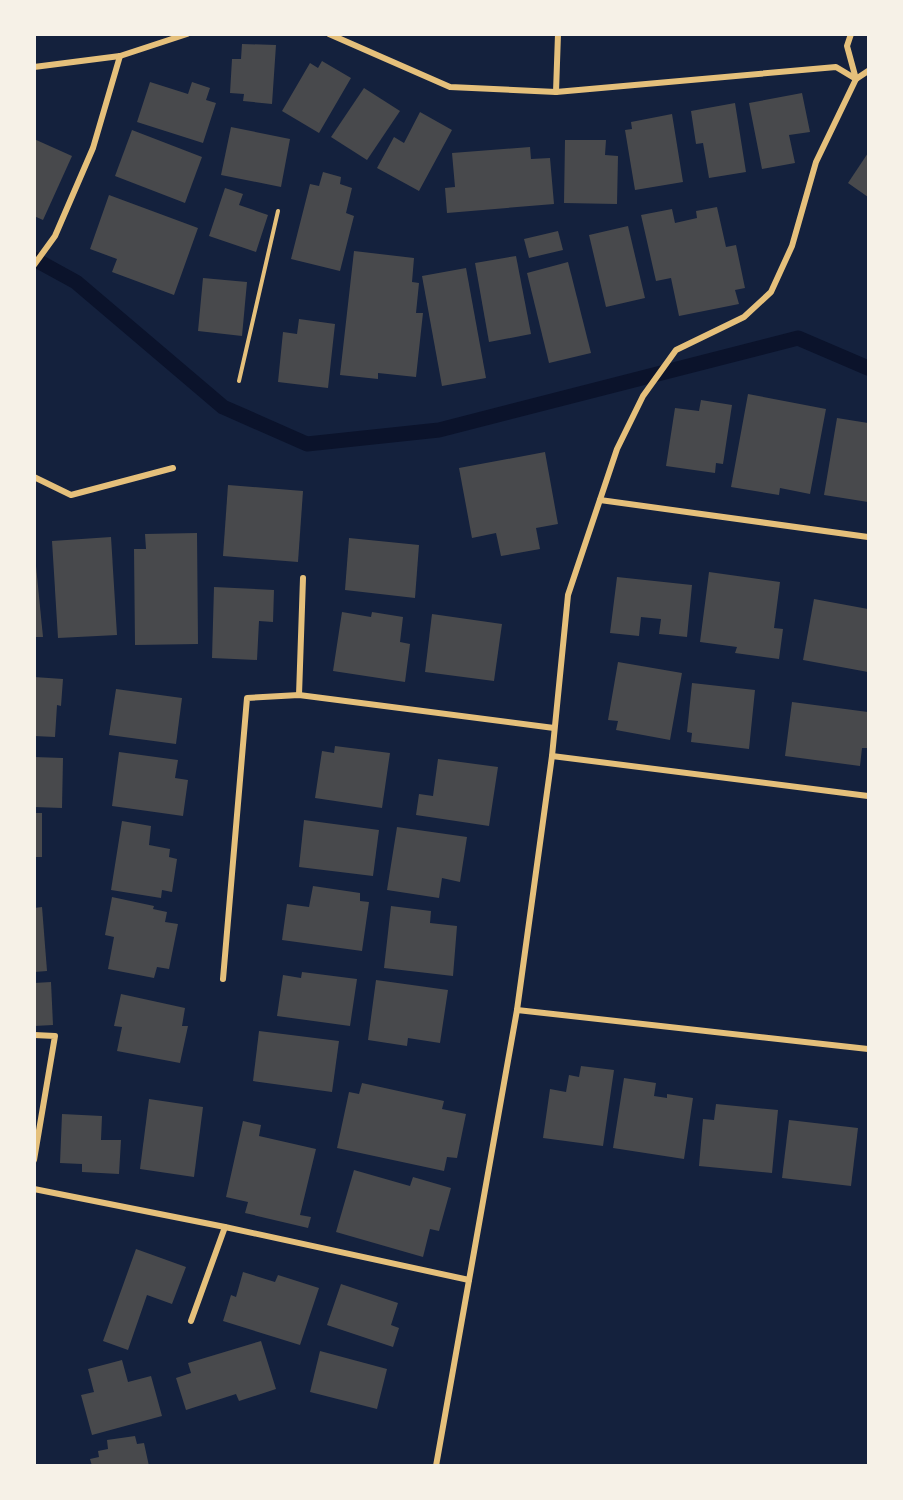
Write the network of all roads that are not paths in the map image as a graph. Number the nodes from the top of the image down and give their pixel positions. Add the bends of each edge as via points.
1 (187, 34) edge
2 (329, 34) edge
3 (558, 34) edge
4 (851, 34) edge
5 (120, 56) junction
6 (34, 67) edge
7 (868, 71) edge
8 (856, 79) junction
9 (556, 92) junction
10 (34, 265) edge
11 (173, 468) dead end
12 (34, 477) edge
13 (600, 500) junction
14 (868, 537) edge
15 (303, 578) dead end
16 (298, 695) junction
17 (554, 728) junction
18 (552, 756) junction
19 (868, 796) edge
20 (223, 979) dead end
21 (517, 1010) junction
22 (34, 1035) edge
23 (868, 1050) edge
24 (34, 1160) edge
25 (34, 1189) edge
26 (225, 1227) junction
27 (469, 1280) junction
28 (190, 1322) dead end
29 (436, 1466) edge

1 - 5 street
2 - 9 street via 450,87
3 - 9 street
4 - 8 street via 848,46
5 - 6 street
5 - 10 street via 93,148 55,236
7 - 8 street
8 - 9 street via 836,67
8 - 13 street via 816,162 792,246 771,292 744,317 676,350 643,396 617,449
11 - 12 street via 71,495
13 - 14 street
13 - 17 street via 568,595
15 - 16 street
16 - 17 street
16 - 20 street via 247,698
17 - 18 street
18 - 19 street
18 - 21 street
21 - 23 street
21 - 27 street
22 - 24 street via 55,1036
25 - 26 street
26 - 27 street
26 - 28 street
27 - 29 street

